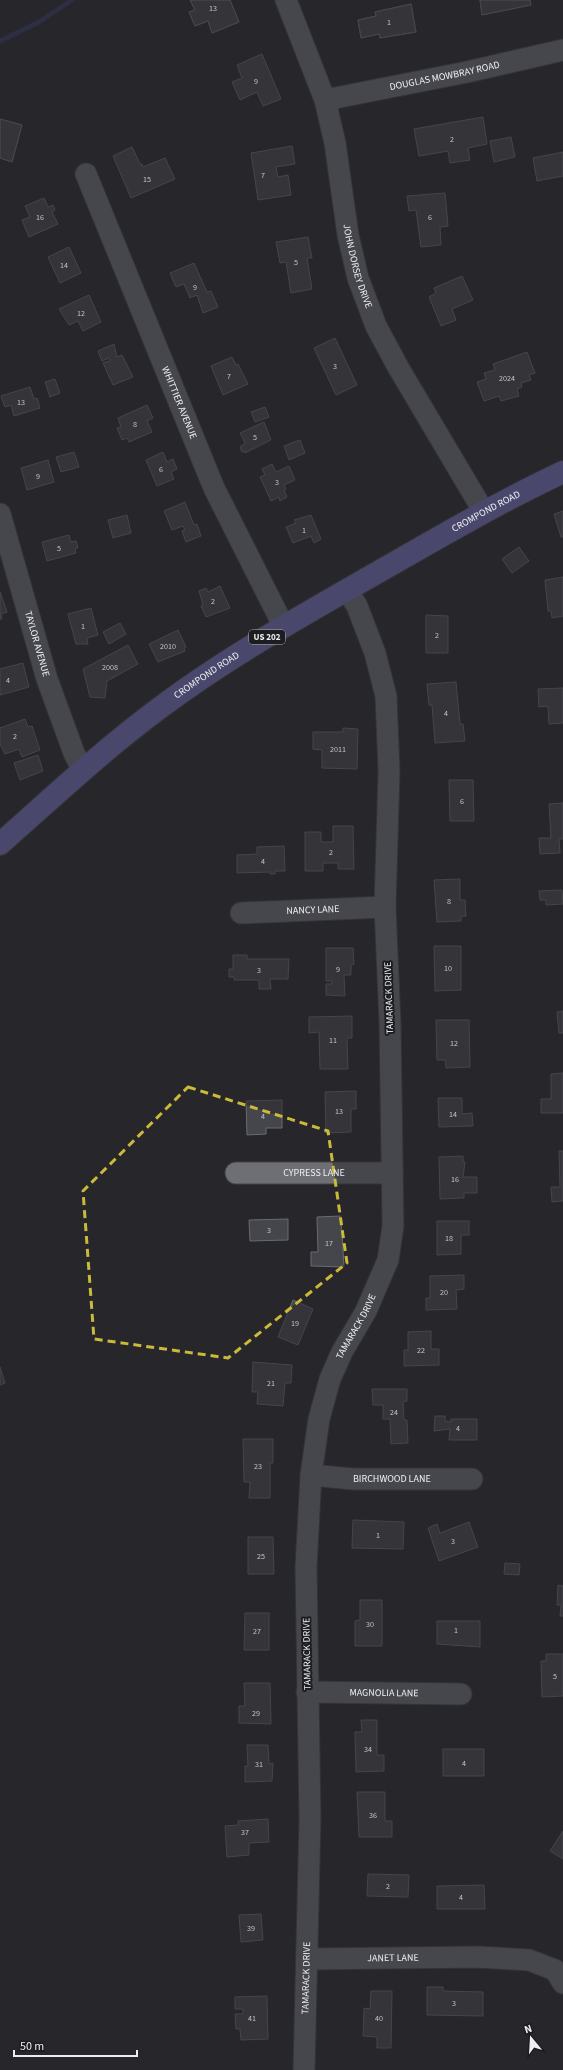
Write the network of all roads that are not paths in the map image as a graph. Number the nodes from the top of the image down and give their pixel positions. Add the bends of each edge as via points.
1 (286, 0) edge
2 (563, 50) edge
3 (325, 100) junction
4 (86, 174) dead end
5 (563, 472) edge
6 (484, 512) junction
7 (0, 514) edge
8 (347, 590) junction
9 (284, 626) junction
10 (83, 770) junction
11 (0, 844) edge
12 (385, 907) junction
13 (241, 913) dead end
14 (236, 1173) dead end
15 (392, 1173) junction
16 (311, 1475) junction
17 (472, 1479) dead end
18 (307, 1692) junction
19 (461, 1694) dead end
20 (307, 1959) junction
21 (563, 1983) edge
22 (304, 2070) edge

1 - 3 street, JOHN DORSEY DRIVE
2 - 3 street, DOUGLAS MOWBRAY ROAD
3 - 6 street, JOHN DORSEY DRIVE via 358,278 376,326
4 - 9 street, WHITTIER AVENUE via 214,488
5 - 6 main road, CROMPOND ROAD / US 202
6 - 8 main road, CROMPOND ROAD / US 202
7 - 10 street, TAYLOR AVENUE via 47,679 74,753
8 - 9 main road, CROMPOND ROAD / US 202
8 - 12 street, TAMARACK DRIVE via 357,606 386,696 389,771
9 - 10 main road, CROMPOND ROAD / US 202 via 160,707
10 - 11 main road, CROMPOND ROAD / US 202
12 - 13 street, NANCY LANE
12 - 15 street, TAMARACK DRIVE
14 - 15 street, CYPRESS LANE
15 - 16 street, TAMARACK DRIVE via 393,1226 388,1260 366,1311 342,1352 330,1379 319,1419
16 - 17 street, BIRCHWOOD LANE via 353,1479
16 - 18 street, TAMARACK DRIVE via 306,1566
18 - 19 street, MAGNOLIA LANE
18 - 20 street, TAMARACK DRIVE via 310,1819
20 - 21 street, JANET LANE via 478,1957 529,1960 556,1970
20 - 22 street, TAMARACK DRIVE

